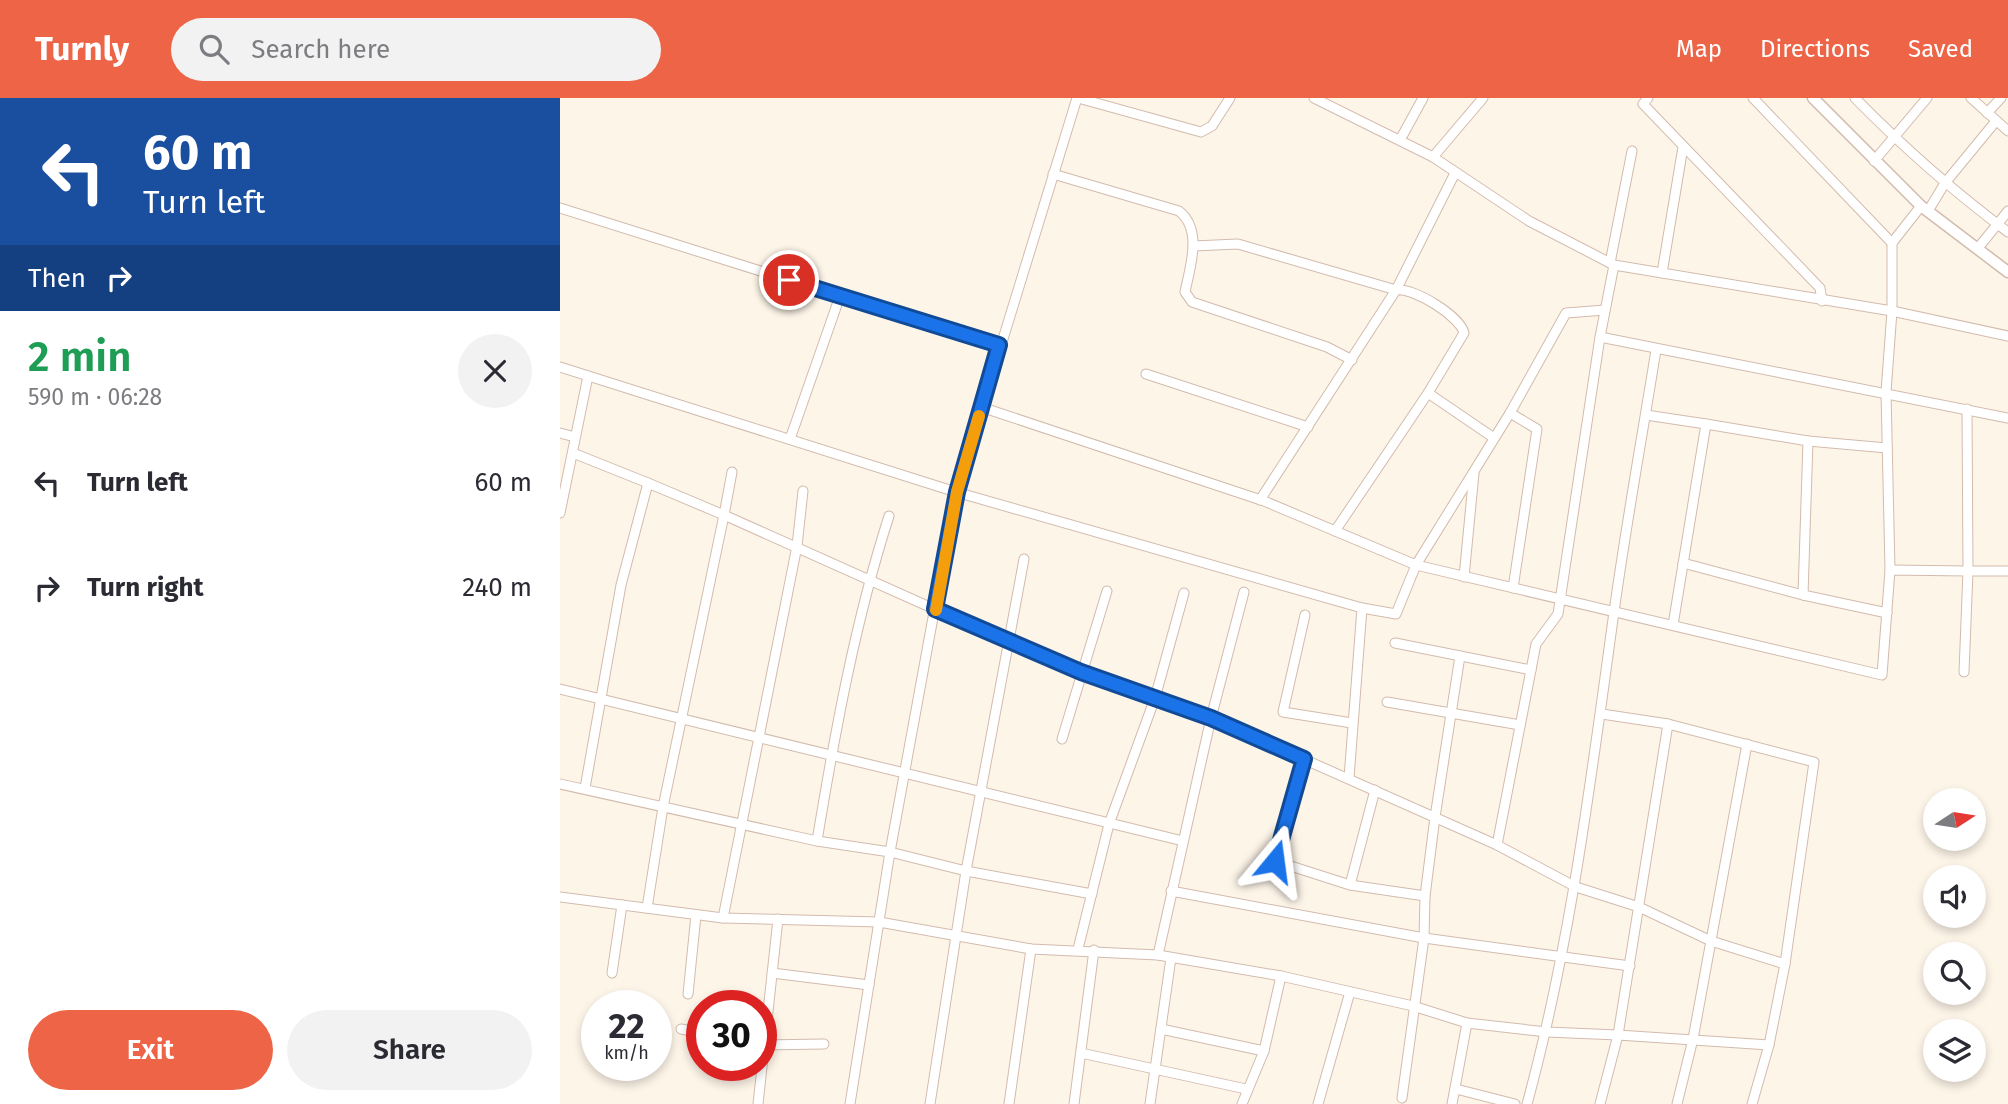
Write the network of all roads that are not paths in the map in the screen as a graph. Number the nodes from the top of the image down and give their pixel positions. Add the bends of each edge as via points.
1 (1078, 98) edge
2 (1230, 98) edge
3 (1314, 98) edge
4 (1423, 98) edge
5 (1483, 98) edge
6 (1648, 98) edge
7 (1753, 98) edge
8 (1855, 98) edge
9 (1927, 98) edge
10 (1971, 98) edge
11 (2001, 98) edge
12 (1821, 101) edge
13 (1987, 113) junction
14 (1996, 121) junction
15 (2008, 131) edge
16 (1893, 137) junction
17 (1400, 140) junction
18 (1683, 147) junction
19 (1632, 151) dead end
20 (1433, 157) junction
21 (1874, 162) junction
22 (1455, 173) junction
23 (1054, 174) junction
24 (1945, 183) junction
25 (560, 208) edge
26 (1925, 209) junction
27 (2008, 211) edge
28 (1997, 225) junction
29 (2008, 232) edge
30 (1892, 243) junction
31 (1193, 246) junction
32 (1979, 248) junction
33 (1612, 264) junction
34 (2008, 272) edge
35 (1662, 273) junction
36 (1396, 290) junction
37 (840, 296) junction
38 (1822, 301) junction
39 (1605, 310) junction
40 (1892, 310) junction
41 (2008, 336) edge
42 (1600, 337) junction
43 (999, 345) junction
44 (1656, 350) junction
45 (1352, 360) junction
46 (560, 366) edge
47 (1146, 374) dead end
48 (588, 376) junction
49 (1886, 392) junction
50 (1428, 393) junction
51 (981, 407) junction
52 (1967, 409) junction
53 (1510, 413) junction
54 (1646, 415) junction
55 (2008, 418) edge
56 (1706, 424) junction
57 (1308, 428) junction
58 (560, 433) edge
59 (575, 437) junction
60 (1494, 438) junction
61 (790, 439) junction
62 (1808, 441) junction
63 (1886, 447) junction
64 (573, 453) junction
65 (1474, 471) junction
66 (732, 472) dead end
67 (648, 483) junction
68 (803, 491) dead end
69 (957, 492) junction
70 (1260, 500) junction
71 (560, 513) edge
72 (724, 515) junction
73 (889, 516) dead end
74 (1335, 531) junction
75 (797, 547) junction
76 (1024, 559) dead end
77 (1683, 563) junction
78 (1416, 565) junction
79 (1890, 570) junction
80 (1968, 571) junction
81 (2008, 571) edge
82 (1464, 577) junction
83 (869, 580) junction
84 (1513, 588) junction
85 (1107, 591) dead end
86 (1244, 592) dead end
87 (1184, 593) dead end
88 (1803, 595) junction
89 (1560, 598) junction
90 (1362, 608) junction
91 (935, 609) junction
92 (1615, 611) junction
93 (1887, 613) junction
94 (1305, 615) dead end
95 (1673, 625) junction
96 (1008, 642) junction
97 (1395, 643) dead end
98 (1460, 656) junction
99 (1531, 670) junction
100 (1081, 672) junction
101 (1964, 672) dead end
102 (560, 689) edge
103 (599, 698) junction
104 (1155, 698) junction
105 (1387, 702) dead end
106 (1450, 713) junction
107 (1602, 713) junction
108 (683, 718) junction
109 (1211, 718) junction
110 (1352, 723) junction
111 (1520, 724) junction
112 (1668, 724) junction
113 (760, 736) junction
114 (1062, 739) dead end
115 (1747, 744) junction
116 (832, 755) junction
117 (1304, 759) junction
118 (904, 775) junction
119 (1349, 778) junction
120 (560, 784) edge
121 (585, 789) junction
122 (1375, 790) junction
123 (980, 793) junction
124 (663, 807) junction
125 (1436, 817) junction
126 (1110, 824) junction
127 (740, 825) junction
128 (817, 841) junction
129 (1183, 841) junction
130 (1497, 845) junction
131 (890, 852) junction
132 (966, 872) junction
133 (1350, 884) junction
134 (1576, 887) junction
135 (1171, 891) junction
136 (1092, 894) junction
137 (1425, 896) junction
138 (560, 897) edge
139 (622, 905) junction
140 (1639, 907) junction
141 (648, 908) junction
142 (696, 915) junction
143 (723, 918) junction
144 (778, 919) junction
145 (879, 922) junction
146 (956, 936) junction
147 (1424, 938) junction
148 (1711, 941) junction
149 (1031, 949) junction
150 (1078, 950) junction
151 (1094, 950) junction
152 (1158, 955) junction
153 (1560, 956) junction
154 (1171, 958) junction
155 (1785, 964) junction
156 (1630, 966) junction
157 (612, 973) dead end
158 (772, 973) junction
159 (1281, 976) junction
160 (869, 985) junction
161 (688, 990) edge
162 (770, 990) edge
163 (1350, 992) junction
164 (1413, 1006) junction
165 (1467, 1023) junction
166 (681, 1029) dead end
167 (1161, 1029) junction
168 (686, 1030) edge
169 (1547, 1032) junction
170 (1618, 1035) junction
171 (1693, 1039) junction
172 (824, 1044) dead end
173 (777, 1045) edge
174 (1769, 1045) junction
175 (1264, 1051) junction
176 (1081, 1053) junction
177 (1155, 1068) junction
178 (760, 1081) edge
179 (1246, 1089) junction
180 (1455, 1089) junction
181 (1402, 1098) dead end
182 (758, 1104) edge
183 (850, 1104) edge
184 (930, 1104) edge
185 (1009, 1104) edge
186 (1074, 1104) edge
187 (1150, 1104) edge
188 (1242, 1104) edge
189 (1318, 1104) edge
190 (1452, 1104) edge
191 (1515, 1104) edge
192 (1527, 1104) edge
193 (1600, 1104) edge
194 (1676, 1104) edge
195 (1752, 1104) edge

1 - 2 street via 1201,132 1212,126
1 - 23 street
3 - 17 street
4 - 17 street
5 - 20 street
6 - 18 street via 1643,104
7 - 30 street
8 - 16 street
9 - 16 street
10 - 13 street
11 - 13 street
12 - 21 street
13 - 14 street
14 - 15 street
14 - 24 street
16 - 21 street
16 - 24 street
17 - 20 street
18 - 35 street
18 - 38 street via 1820,288
19 - 33 street
20 - 22 street
21 - 26 street
22 - 33 street via 1529,220
22 - 36 street
23 - 31 street via 1179,211 1189,225
23 - 43 street
24 - 26 street
24 - 28 street
25 - 37 street
26 - 30 street
26 - 32 street
27 - 28 street
28 - 29 street
28 - 32 street
30 - 40 street
31 - 36 street via 1238,243
31 - 45 street via 1185,292 1192,302 1328,347
32 - 34 street
33 - 35 street
33 - 39 street
35 - 38 street
36 - 45 street
36 - 50 street via 1407,290 1457,318 1462,326 1464,333
37 - 43 street
37 - 61 street
38 - 40 street
39 - 42 street
39 - 53 street via 1566,313
40 - 41 street
40 - 49 street
42 - 44 street
42 - 89 street
43 - 51 street
44 - 49 street
44 - 54 street
45 - 57 street
46 - 48 street
47 - 57 street
48 - 59 street
48 - 61 street
49 - 52 street
49 - 63 street
50 - 60 street
50 - 74 street
51 - 69 street
51 - 70 street
52 - 55 street
52 - 80 street
53 - 60 street
53 - 84 street via 1537,429
54 - 56 street
54 - 92 street
56 - 62 street
56 - 77 street
57 - 70 street
58 - 59 street
59 - 64 street
60 - 65 street
61 - 69 street
62 - 63 street
62 - 88 street
63 - 79 street
64 - 67 street
64 - 71 street
65 - 78 street
65 - 82 street
66 - 72 street
67 - 72 street
67 - 103 street via 621,585
68 - 75 street
69 - 90 street
69 - 91 street
70 - 74 street
72 - 75 street
72 - 108 street
73 - 83 street
74 - 78 street
75 - 83 street
75 - 113 street
76 - 96 street
77 - 88 street
77 - 95 street
78 - 82 street
78 - 90 street via 1396,614
79 - 80 street
79 - 93 street
80 - 81 street
80 - 101 street
82 - 84 street
83 - 91 street
83 - 116 street
84 - 89 street
85 - 100 street
86 - 109 street
87 - 104 street
88 - 93 street
89 - 92 street
89 - 99 street via 1555,621 1539,636
90 - 110 street
91 - 96 street
91 - 118 street
92 - 95 street
92 - 107 street
93 - 95 street via 1882,675
94 - 110 street via 1283,712
96 - 100 street
96 - 123 street
97 - 98 street
98 - 99 street
98 - 106 street
99 - 111 street
100 - 104 street
100 - 114 street
102 - 103 street
103 - 108 street
103 - 121 street
104 - 109 street
104 - 126 street
105 - 106 street
106 - 111 street
106 - 125 street
107 - 112 street
107 - 134 street
108 - 113 street
108 - 124 street
109 - 117 street
109 - 129 street
110 - 119 street
111 - 130 street
112 - 115 street
112 - 140 street
113 - 116 street
113 - 127 street
115 - 148 street
115 - 155 street via 1811,759 1815,768
116 - 118 street
116 - 128 street
117 - 119 street
117 - 133 street via 1275,861
118 - 123 street
118 - 131 street
119 - 122 street
120 - 121 street
121 - 124 street
122 - 125 street
122 - 133 street
123 - 126 street
123 - 132 street
124 - 127 street
124 - 141 street
125 - 130 street
125 - 137 street
126 - 129 street
126 - 136 street
127 - 128 street
127 - 143 street
128 - 131 street
129 - 135 street
130 - 134 street
131 - 132 street
131 - 145 street
132 - 136 street
132 - 146 street
133 - 137 street
134 - 140 street
134 - 153 street
135 - 147 street
135 - 152 street
136 - 150 street
137 - 147 street
138 - 139 street
139 - 141 street
139 - 157 street
140 - 148 street
140 - 156 street
141 - 142 street
142 - 143 street
142 - 161 street
143 - 144 street
144 - 145 street
144 - 158 street
145 - 146 street
145 - 160 street
146 - 149 street
146 - 184 street
147 - 153 street
147 - 164 street
148 - 155 street
148 - 171 street
149 - 150 street
149 - 185 street
150 - 151 street
151 - 152 street
151 - 176 street
152 - 154 street
153 - 156 street
153 - 169 street
154 - 159 street
154 - 167 street
155 - 174 street
156 - 170 street
158 - 160 street
158 - 162 street
159 - 163 street
159 - 175 street
160 - 183 street
163 - 164 street
163 - 189 street
164 - 165 street
164 - 181 street
165 - 169 street
165 - 180 street
166 - 168 street
167 - 175 street
167 - 177 street
169 - 170 street
169 - 192 street
170 - 171 street
170 - 193 street
171 - 174 street
171 - 194 street
172 - 173 street
174 - 195 street
175 - 179 street
176 - 177 street
176 - 186 street
177 - 179 street
177 - 187 street
178 - 182 street
179 - 188 street
180 - 190 street
180 - 191 street

